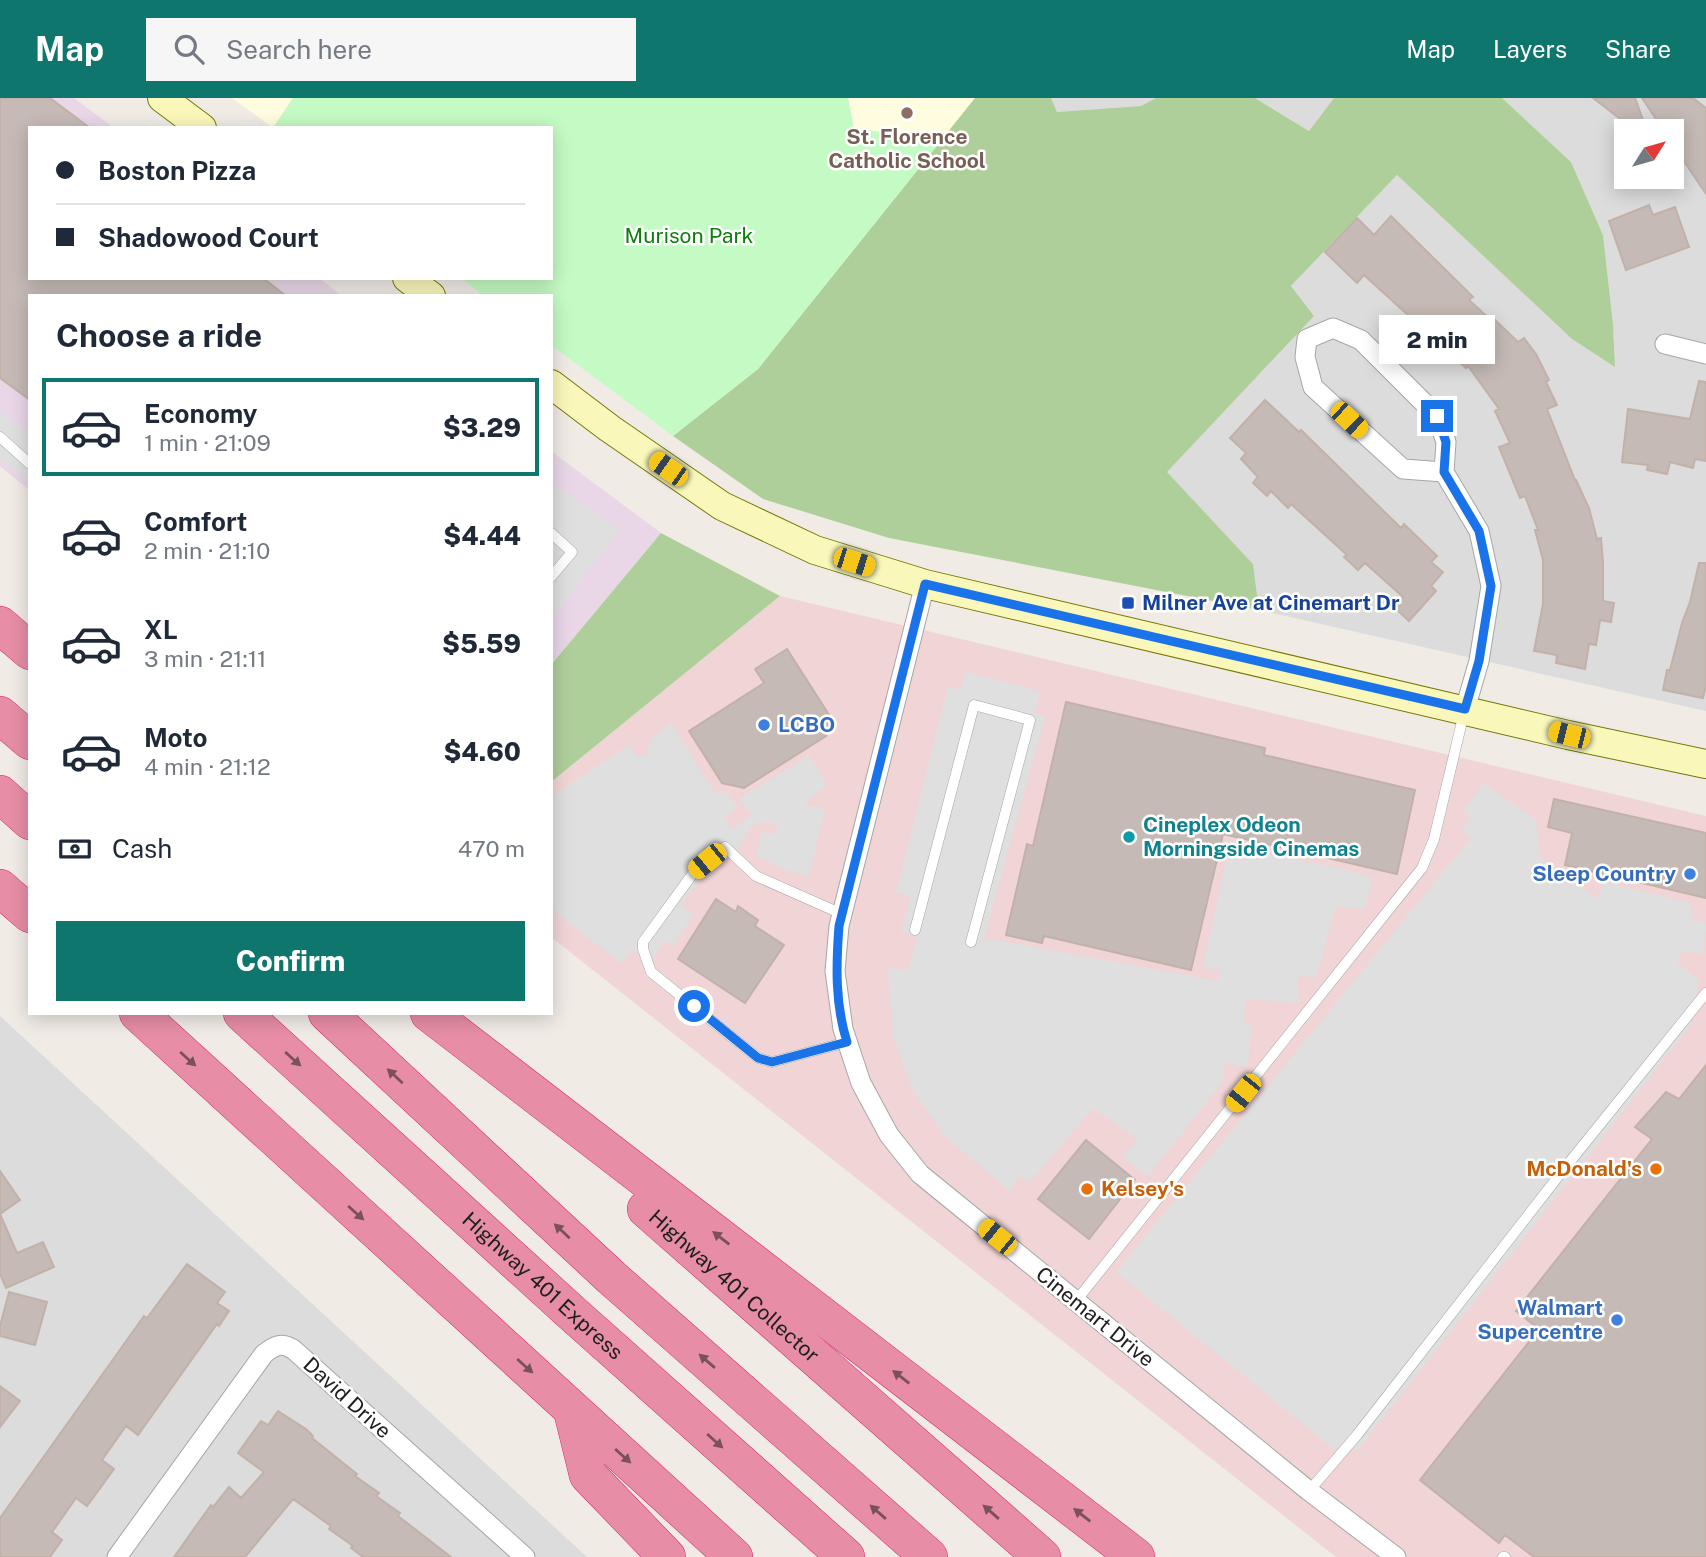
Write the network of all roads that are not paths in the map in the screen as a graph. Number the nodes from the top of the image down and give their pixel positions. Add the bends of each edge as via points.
1 (162, 98) edge
2 (199, 126) edge
3 (410, 280) edge
4 (428, 294) edge
5 (1665, 344) dead end
6 (1706, 354) edge
7 (553, 386) edge
8 (0, 437) edge
9 (28, 462) edge
10 (1444, 472) junction
11 (553, 535) edge
12 (553, 575) edge
13 (925, 584) junction
14 (0, 625) edge
15 (28, 649) edge
16 (1465, 709) junction
17 (0, 715) edge
18 (28, 739) edge
19 (1706, 764) edge
20 (0, 794) edge
21 (28, 819) edge
22 (0, 888) edge
23 (28, 912) edge
24 (842, 914) junction
25 (915, 930) dead end
26 (971, 942) dead end
27 (1704, 1000) edge
28 (140, 1015) edge
29 (244, 1015) edge
30 (329, 1015) edge
31 (430, 1015) edge
32 (431, 1015) edge
33 (847, 1042) junction
34 (1076, 1301) junction
35 (572, 1410) junction
36 (1309, 1491) junction
37 (523, 1554) edge
38 (117, 1557) edge
39 (667, 1557) edge
40 (734, 1557) edge
41 (846, 1557) edge
42 (929, 1557) edge
43 (1042, 1557) edge
44 (1136, 1557) edge
45 (1396, 1557) edge

1 - 2 main road
3 - 4 main road
5 - 6 street
7 - 13 main road via 722,506 815,550
8 - 9 lane
10 - 10 street via 1403,469 1313,387 1305,357 1307,339 1333,328 1361,340 1437,416 1446,442
10 - 16 street via 1479,531 1491,586 1479,661
11 - 12 lane via 572,552
13 - 16 main road
13 - 24 street, Cinemart Drive
14 - 15 highway
16 - 19 main road
16 - 34 lane via 1434,839 1422,868
17 - 18 highway
20 - 21 highway
22 - 23 highway
24 - 33 street, Cinemart Drive via 835,971
24 - 33 lane via 756,876 725,847 694,872 643,942 643,949 651,972 758,1058 772,1062
25 - 26 lane via 974,705 1030,720
27 - 36 lane via 1563,1169
28 -> 35 highway
29 -> 41 highway, Highway 401 Express
42 -> 30 highway via 612,1278
43 -> 31 highway, Highway 401 Collector
44 -> 32 highway
33 - 34 street, Cinemart Drive via 861,1083 890,1136 920,1174
34 - 36 street, Cinemart Drive
35 - 39 highway via 588,1475
35 -> 40 highway
36 - 45 street, Cinemart Drive
37 - 38 street, David Drive via 289,1345 280,1345 264,1354

